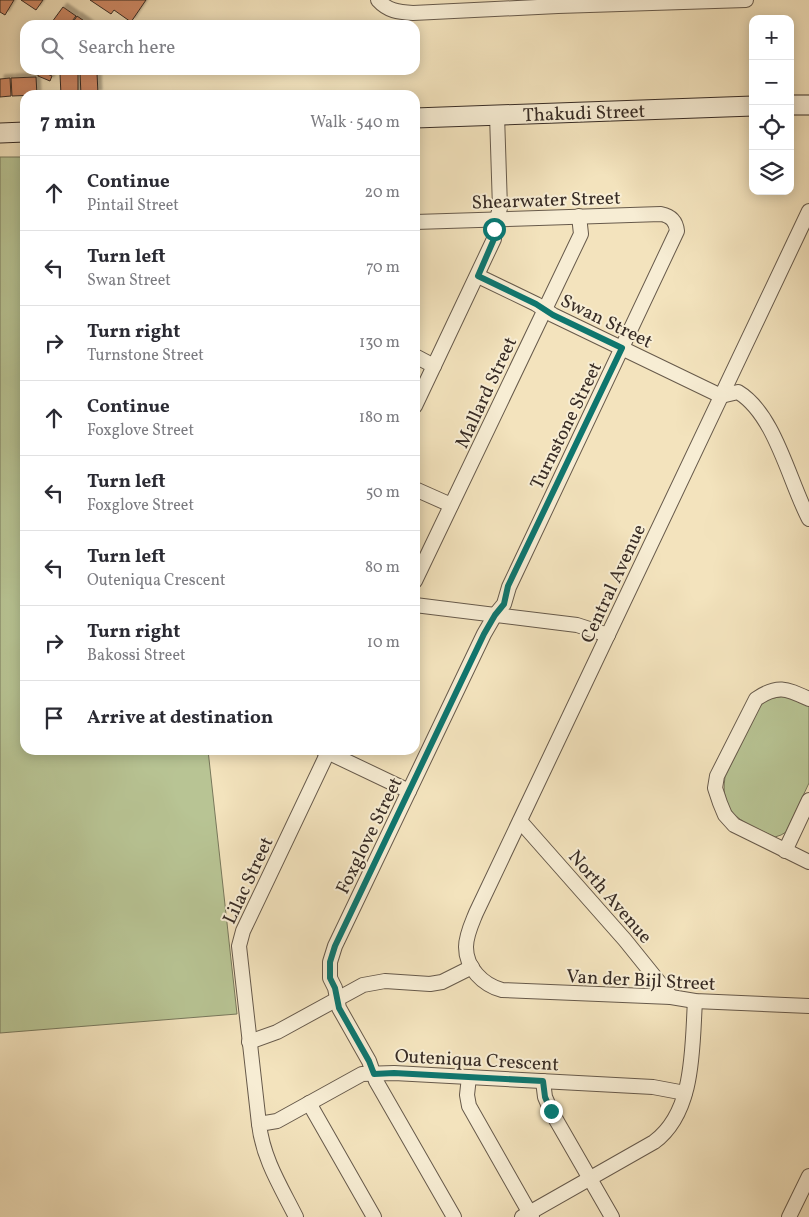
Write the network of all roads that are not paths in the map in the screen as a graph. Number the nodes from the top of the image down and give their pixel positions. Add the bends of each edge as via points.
1 (378, 0) edge
2 (746, 0) edge
3 (667, 2) edge
4 (559, 3) edge
5 (461, 6) edge
6 (809, 104) edge
7 (794, 105) edge
8 (749, 106) edge
9 (497, 116) junction
10 (420, 118) edge
11 (20, 132) edge
12 (0, 133) edge
13 (809, 211) edge
14 (579, 216) junction
15 (497, 219) junction
16 (420, 222) edge
17 (675, 222) joint
18 (478, 276) junction
19 (545, 310) junction
20 (622, 348) junction
21 (420, 359) edge
22 (434, 366) junction
23 (420, 395) edge
24 (721, 396) junction
25 (420, 491) edge
26 (451, 506) junction
27 (809, 520) edge
28 (420, 571) edge
29 (420, 606) edge
30 (495, 615) junction
31 (608, 636) junction
32 (809, 699) edge
33 (325, 755) edge
34 (335, 755) edge
35 (409, 791) junction
36 (809, 800) edge
37 (520, 821) junction
38 (785, 851) junction
39 (809, 862) edge
40 (474, 971) junction
41 (671, 997) junction
42 (337, 999) junction
43 (694, 1001) junction
44 (809, 1006) edge
45 (249, 1042) junction
46 (374, 1074) junction
47 (469, 1077) junction
48 (543, 1081) junction
49 (685, 1093) junction
50 (309, 1104) junction
51 (259, 1124) junction
52 (809, 1176) edge
53 (590, 1178) junction
54 (528, 1216) edge
55 (296, 1217) edge
56 (374, 1217) edge
57 (454, 1217) edge
58 (612, 1217) edge
59 (789, 1217) edge

1 - 5 street via 394,11 413,13
2 - 3 street
3 - 4 street
4 - 5 street
6 - 7 street
8 - 9 street, Thakudi Street
9 - 10 street, Thakudi Street
9 - 15 street via 500,208
11 - 12 street
13 - 24 street, Central Avenue
14 - 15 street, Shearwater Street
14 - 17 street, Shearwater Street via 661,214
14 - 19 street, Mallard Street via 581,234
15 - 16 street, Shearwater Street
15 - 18 street via 494,239
17 - 20 street, Turnstone Street via 676,236
18 - 19 street, Swan Street
18 - 22 street
19 - 20 street, Swan Street
19 - 26 street, Mallard Street
20 - 24 street, Swan Street
20 - 30 street, Turnstone Street via 508,586 504,604
21 - 22 street
22 - 23 street
24 - 27 street via 738,392 749,398 762,414
24 - 31 street, Central Avenue
25 - 26 street
26 - 28 street, Mallard Street
29 - 30 street
30 - 31 street via 577,625
30 - 35 street, Foxglove Street
31 - 37 street, Central Avenue
32 - 38 street via 777,688 756,699 718,776 716,788 725,815 734,825
33 - 45 street, Lilac Street via 241,938 239,953
34 - 35 street
35 - 42 street, Foxglove Street via 333,954 330,978
36 - 38 street
37 - 40 street, Central Avenue via 470,928 466,947
37 - 41 street, North Avenue
38 - 39 street
40 - 41 street, Van der Bijl Street via 493,988 502,990
40 - 42 street via 430,984 374,982
41 - 43 street, Van der Bijl Street
42 - 45 street via 277,1032
42 - 46 street, Foxglove Street
43 - 44 street, Van der Bijl Street
43 - 49 street via 690,1070
45 - 51 street, Lilac Street
46 - 47 street, Outeniqua Crescent
46 - 50 street, Outeniqua Crescent via 362,1074
46 - 57 street, Foxglove Street
47 - 48 street, Outeniqua Crescent
47 - 54 street via 469,1106
48 - 49 street, Outeniqua Crescent via 653,1087
48 - 53 street via 551,1111
49 - 53 street via 672,1123 660,1138
50 - 51 street, Outeniqua Crescent via 277,1121
50 - 56 street
51 - 55 street via 269,1165
52 - 59 street
53 - 54 street
53 - 58 street

